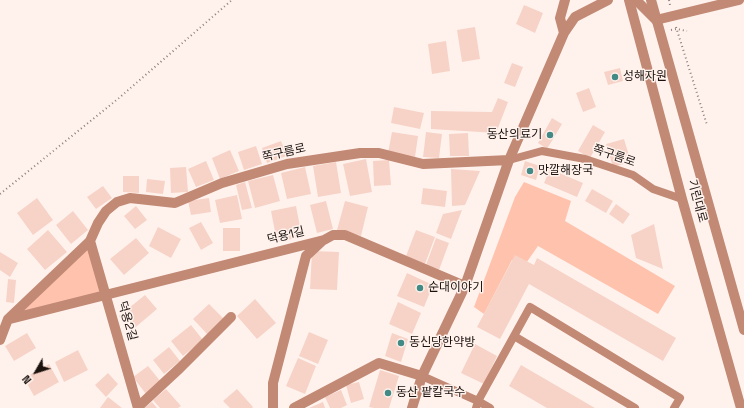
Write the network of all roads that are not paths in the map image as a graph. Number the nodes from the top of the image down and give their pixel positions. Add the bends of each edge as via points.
1 (565, 0) edge
2 (608, 0) edge
3 (629, 0) edge
4 (636, 0) edge
5 (651, 0) edge
6 (739, 0) edge
7 (656, 20) junction
8 (564, 33) junction
9 (509, 160) junction
10 (682, 199) junction
11 (324, 240) junction
12 (90, 241) junction
13 (465, 286) junction
14 (106, 294) junction
15 (231, 317) dead end
16 (4, 320) edge
17 (744, 330) edge
18 (514, 336) junction
19 (0, 340) edge
20 (422, 376) junction
21 (477, 404) edge
22 (138, 408) edge
23 (273, 408) edge
24 (294, 408) edge
25 (412, 408) edge
26 (490, 408) edge
27 (635, 408) edge
28 (674, 408) edge
29 (741, 408) edge

1 - 8 street via 560,18
2 - 8 street via 575,17
3 - 10 street, 기린대로
4 - 7 street
5 - 7 street, 기린대로
6 - 7 street
7 - 17 street, 기린대로
8 - 9 street
9 - 10 lane, 쪽구름로 via 542,152 585,159 633,175 653,189
9 - 12 street, 쪽구름로 via 423,164 379,153 360,153 287,164 222,183 175,203 130,198 117,202 106,211
9 - 13 street
10 - 29 street, 기린대로
11 - 13 street, 덕용1길 via 333,235 345,236
11 - 14 street, 덕용1길
11 - 23 street via 306,256 273,383
12 - 14 street, 덕용2길
12 - 16 street
13 - 20 street
14 - 16 street, 덕용1길
14 - 22 street, 덕용2길
15 - 22 street
16 - 19 street
18 - 21 lane
18 - 27 lane
18 - 28 lane via 530,307 680,398
20 - 21 lane
20 - 24 street via 379,363
20 - 25 street
21 - 26 lane

